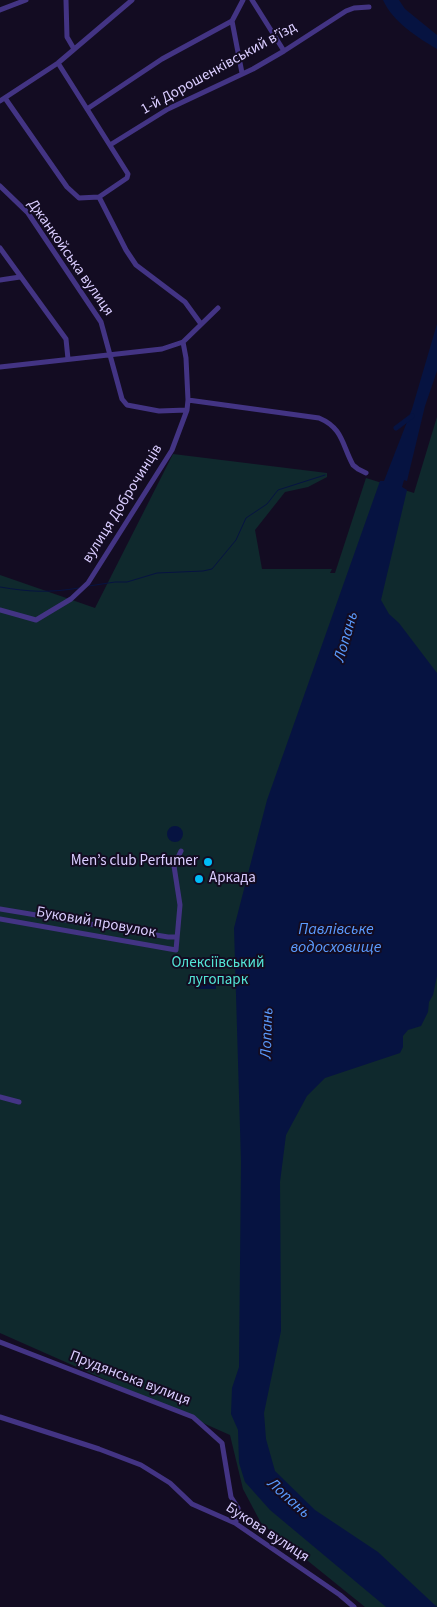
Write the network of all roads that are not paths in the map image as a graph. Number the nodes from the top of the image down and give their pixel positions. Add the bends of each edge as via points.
1 (26, 0) edge
2 (66, 0) edge
3 (132, 0) edge
4 (243, 0) edge
5 (252, 0) edge
6 (369, 7) dead end
7 (0, 10) edge
8 (232, 21) junction
9 (74, 49) junction
10 (284, 51) junction
11 (58, 63) junction
12 (242, 73) junction
13 (3, 99) edge
14 (87, 109) junction
15 (110, 146) junction
16 (0, 186) edge
17 (99, 198) junction
18 (0, 248) edge
19 (20, 277) junction
20 (0, 280) edge
21 (218, 308) dead end
22 (201, 324) junction
23 (183, 342) junction
24 (110, 354) junction
25 (68, 359) junction
26 (0, 367) edge
27 (188, 400) junction
28 (187, 410) junction
29 (366, 473) dead end
30 (0, 610) edge
31 (181, 851) dead end
32 (0, 909) edge
33 (0, 919) edge
34 (177, 937) junction
35 (0, 1096) edge
36 (19, 1102) dead end
37 (0, 1342) edge
38 (0, 1417) edge
39 (235, 1523) junction
40 (354, 1607) edge

1 - 7 street
2 - 9 street via 67,32
3 - 9 street
4 - 8 street
5 - 10 street
6 - 10 street, 1-й Дорошенківський в’їзд via 346,11
8 - 12 street
8 - 14 street via 162,59
9 - 11 street
10 - 12 street, 1-й Дорошенківський в’їзд
11 - 13 street
11 - 14 street
12 - 15 street, 1-й Дорошенківський в’їзд via 168,109
13 - 17 street via 67,188 79,198
14 - 15 street
15 - 17 street via 128,174
16 - 24 street, Джанкойська вулиця via 28,213 101,322
17 - 22 street via 136,265 185,302
18 - 19 street
19 - 20 street
19 - 25 street via 66,339
21 - 22 street
22 - 23 street
23 - 24 street via 162,349
23 - 27 street, вулиця Доброчинців
24 - 25 street
24 - 28 street, Джанкойська вулиця via 122,399 127,405 159,411
25 - 26 street
27 - 28 street, вулиця Доброчинців
27 - 29 street via 320,418 338,430 351,460
28 - 30 street, вулиця Доброчинців via 172,450 85,586 71,599 36,620
31 - 34 street, Буковий провулок via 174,866 180,905
32 - 34 street, Буковий провулок
33 - 34 street, Буковий провулок via 176,950
35 - 36 street
37 - 39 street, Прудянська вулиця via 193,1416 222,1443 231,1496 238,1508
38 - 39 street, Букова вулиця via 140,1465 170,1483 192,1504
39 - 40 street, Букова вулиця

